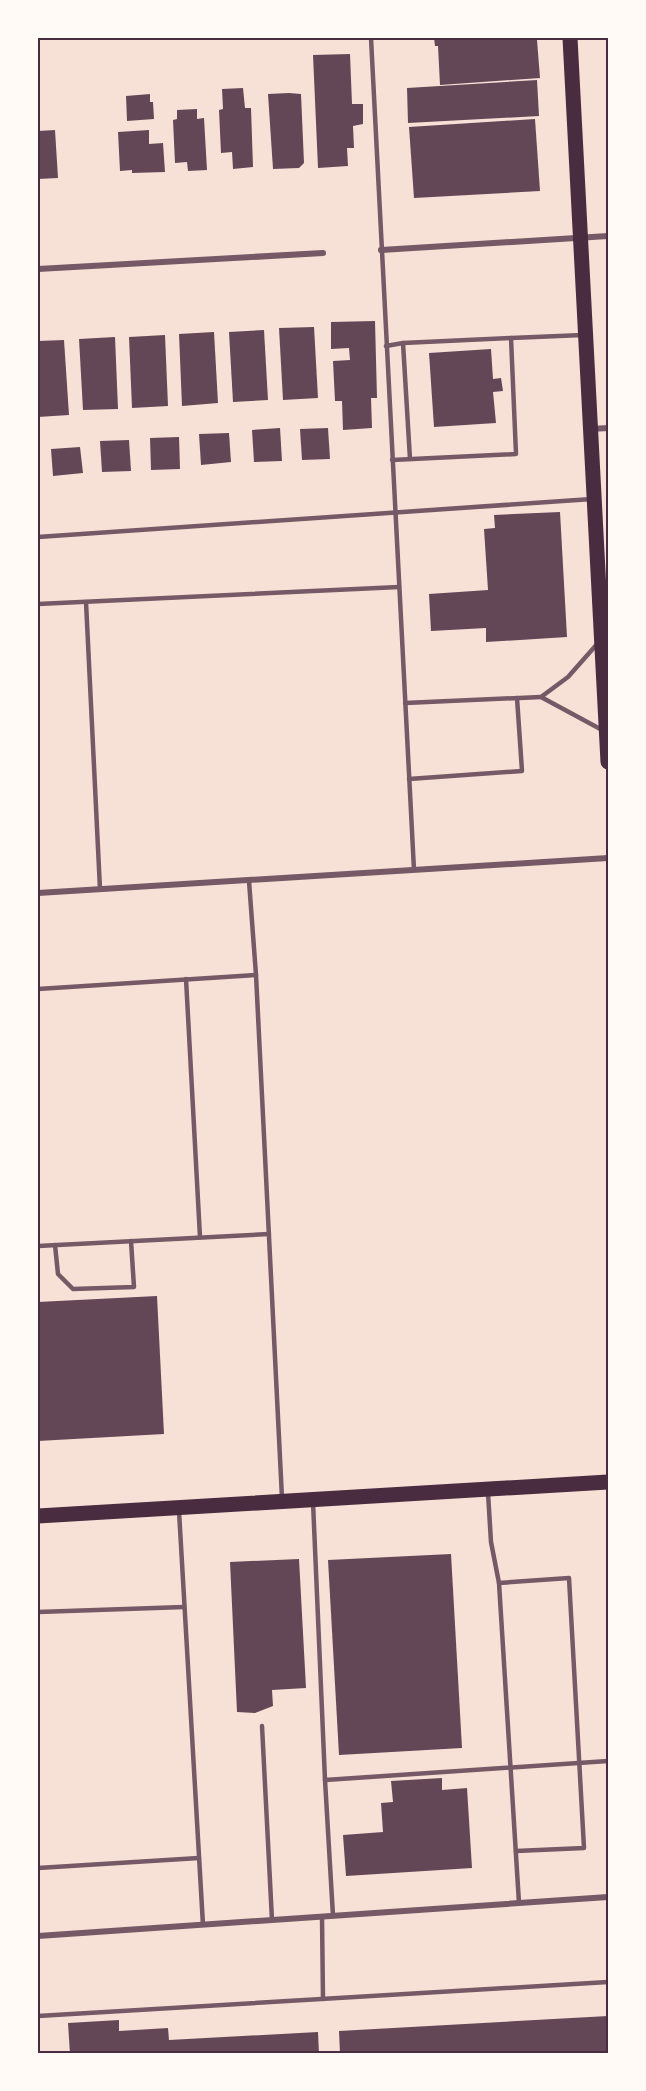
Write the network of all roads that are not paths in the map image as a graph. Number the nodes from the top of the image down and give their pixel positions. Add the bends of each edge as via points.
1 (370, 38) edge
2 (570, 38) edge
3 (609, 236) edge
4 (580, 238) junction
5 (381, 250) junction
6 (323, 253) dead end
7 (38, 269) edge
8 (585, 335) junction
9 (511, 338) junction
10 (403, 343) junction
11 (387, 346) junction
12 (609, 428) edge
13 (590, 429) junction
14 (410, 459) junction
15 (392, 460) junction
16 (594, 499) junction
17 (395, 514) junction
18 (38, 537) edge
19 (399, 587) junction
20 (86, 602) junction
21 (38, 604) edge
22 (602, 639) junction
23 (541, 697) junction
24 (517, 698) junction
25 (405, 703) junction
26 (607, 732) edge
27 (609, 762) edge
28 (409, 779) junction
29 (609, 858) edge
30 (414, 870) junction
31 (249, 881) junction
32 (100, 889) junction
33 (38, 893) edge
34 (256, 975) junction
35 (186, 979) junction
36 (38, 989) edge
37 (269, 1234) junction
38 (200, 1237) junction
39 (131, 1241) junction
40 (55, 1245) junction
41 (38, 1246) edge
42 (609, 1482) edge
43 (488, 1489) junction
44 (313, 1499) junction
45 (282, 1500) junction
46 (179, 1508) junction
47 (38, 1516) edge
48 (500, 1583) junction
49 (184, 1607) junction
50 (38, 1612) edge
51 (262, 1726) dead end
52 (609, 1761) edge
53 (579, 1762) junction
54 (511, 1768) junction
55 (325, 1780) junction
56 (516, 1851) junction
57 (199, 1858) junction
58 (38, 1868) edge
59 (609, 1897) edge
60 (519, 1903) junction
61 (333, 1916) junction
62 (322, 1917) junction
63 (272, 1920) junction
64 (203, 1925) junction
65 (38, 1936) edge
66 (609, 1982) edge
67 (323, 1999) junction
68 (38, 2016) edge

1 - 5 lane
2 - 4 main road
3 - 4 street
4 - 5 street
4 - 8 main road
5 - 11 lane
6 - 7 street
8 - 9 lane
8 - 13 main road
9 - 10 lane
9 - 14 lane via 516,454
10 - 11 lane
10 - 14 lane
11 - 15 lane
12 - 13 street
13 - 16 main road
14 - 15 lane
15 - 17 lane
16 - 17 lane
16 - 22 main road
17 - 18 lane
17 - 19 lane
19 - 20 lane
19 - 25 lane
20 - 21 lane
20 - 32 lane
22 - 23 lane via 568,677
22 - 26 main road
23 - 24 lane
23 - 26 lane
24 - 25 lane
24 - 28 lane via 522,771
25 - 28 lane
26 - 27 main road
28 - 30 lane
29 - 30 street
30 - 31 street
31 - 32 street
31 - 34 lane
32 - 33 street
34 - 35 lane
34 - 37 lane
35 - 36 lane
35 - 38 lane
37 - 38 lane
37 - 45 lane
38 - 39 lane
39 - 40 lane
39 - 40 lane via 134,1287 73,1289 58,1274
40 - 41 lane
42 - 43 main road
43 - 44 main road
43 - 48 lane via 491,1542
44 - 45 main road
44 - 55 lane
45 - 46 main road
46 - 47 main road
46 - 49 lane
48 - 53 lane via 569,1578
48 - 54 lane
49 - 50 lane
49 - 57 lane
51 - 63 lane
52 - 53 lane
53 - 54 lane
53 - 56 lane via 584,1848
54 - 55 lane
54 - 56 lane
55 - 61 lane
56 - 60 lane
57 - 58 lane
57 - 64 lane
59 - 60 street
60 - 61 street
61 - 62 street
62 - 63 street
62 - 67 lane
63 - 64 street
64 - 65 street
66 - 67 lane
67 - 68 lane

